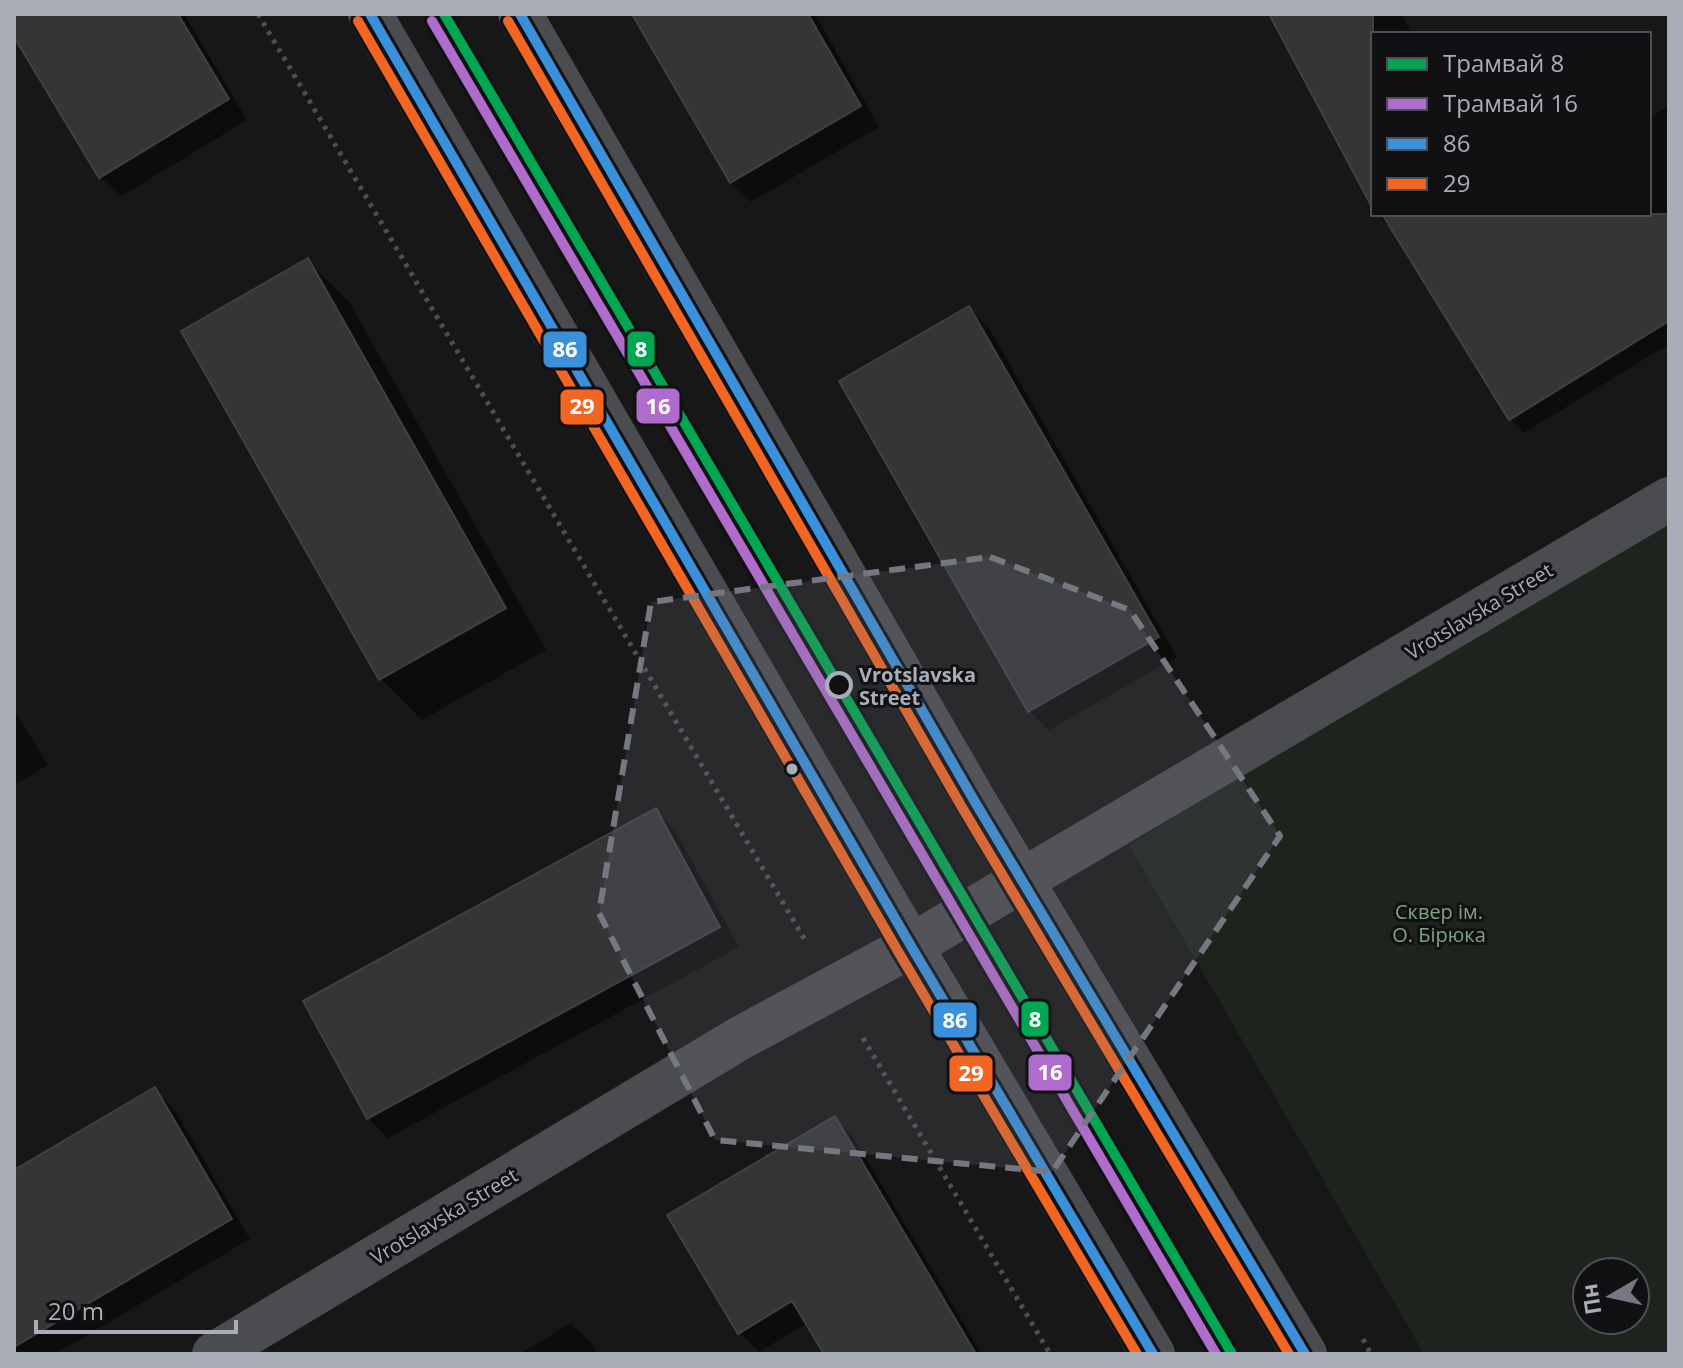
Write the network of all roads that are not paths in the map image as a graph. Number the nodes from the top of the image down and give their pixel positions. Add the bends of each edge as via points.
1 (370, 14) edge
2 (520, 14) edge
3 (1669, 499) edge
4 (1021, 881) junction
5 (911, 946) junction
6 (214, 1354) edge
7 (1153, 1354) edge
8 (1305, 1354) edge

1 - 5 street
2 - 4 street
3 - 4 street, Vrotslavska Street
4 - 5 street, Vrotslavska Street
4 - 8 street
5 - 6 street, Vrotslavska Street via 742,1037
5 - 7 street

